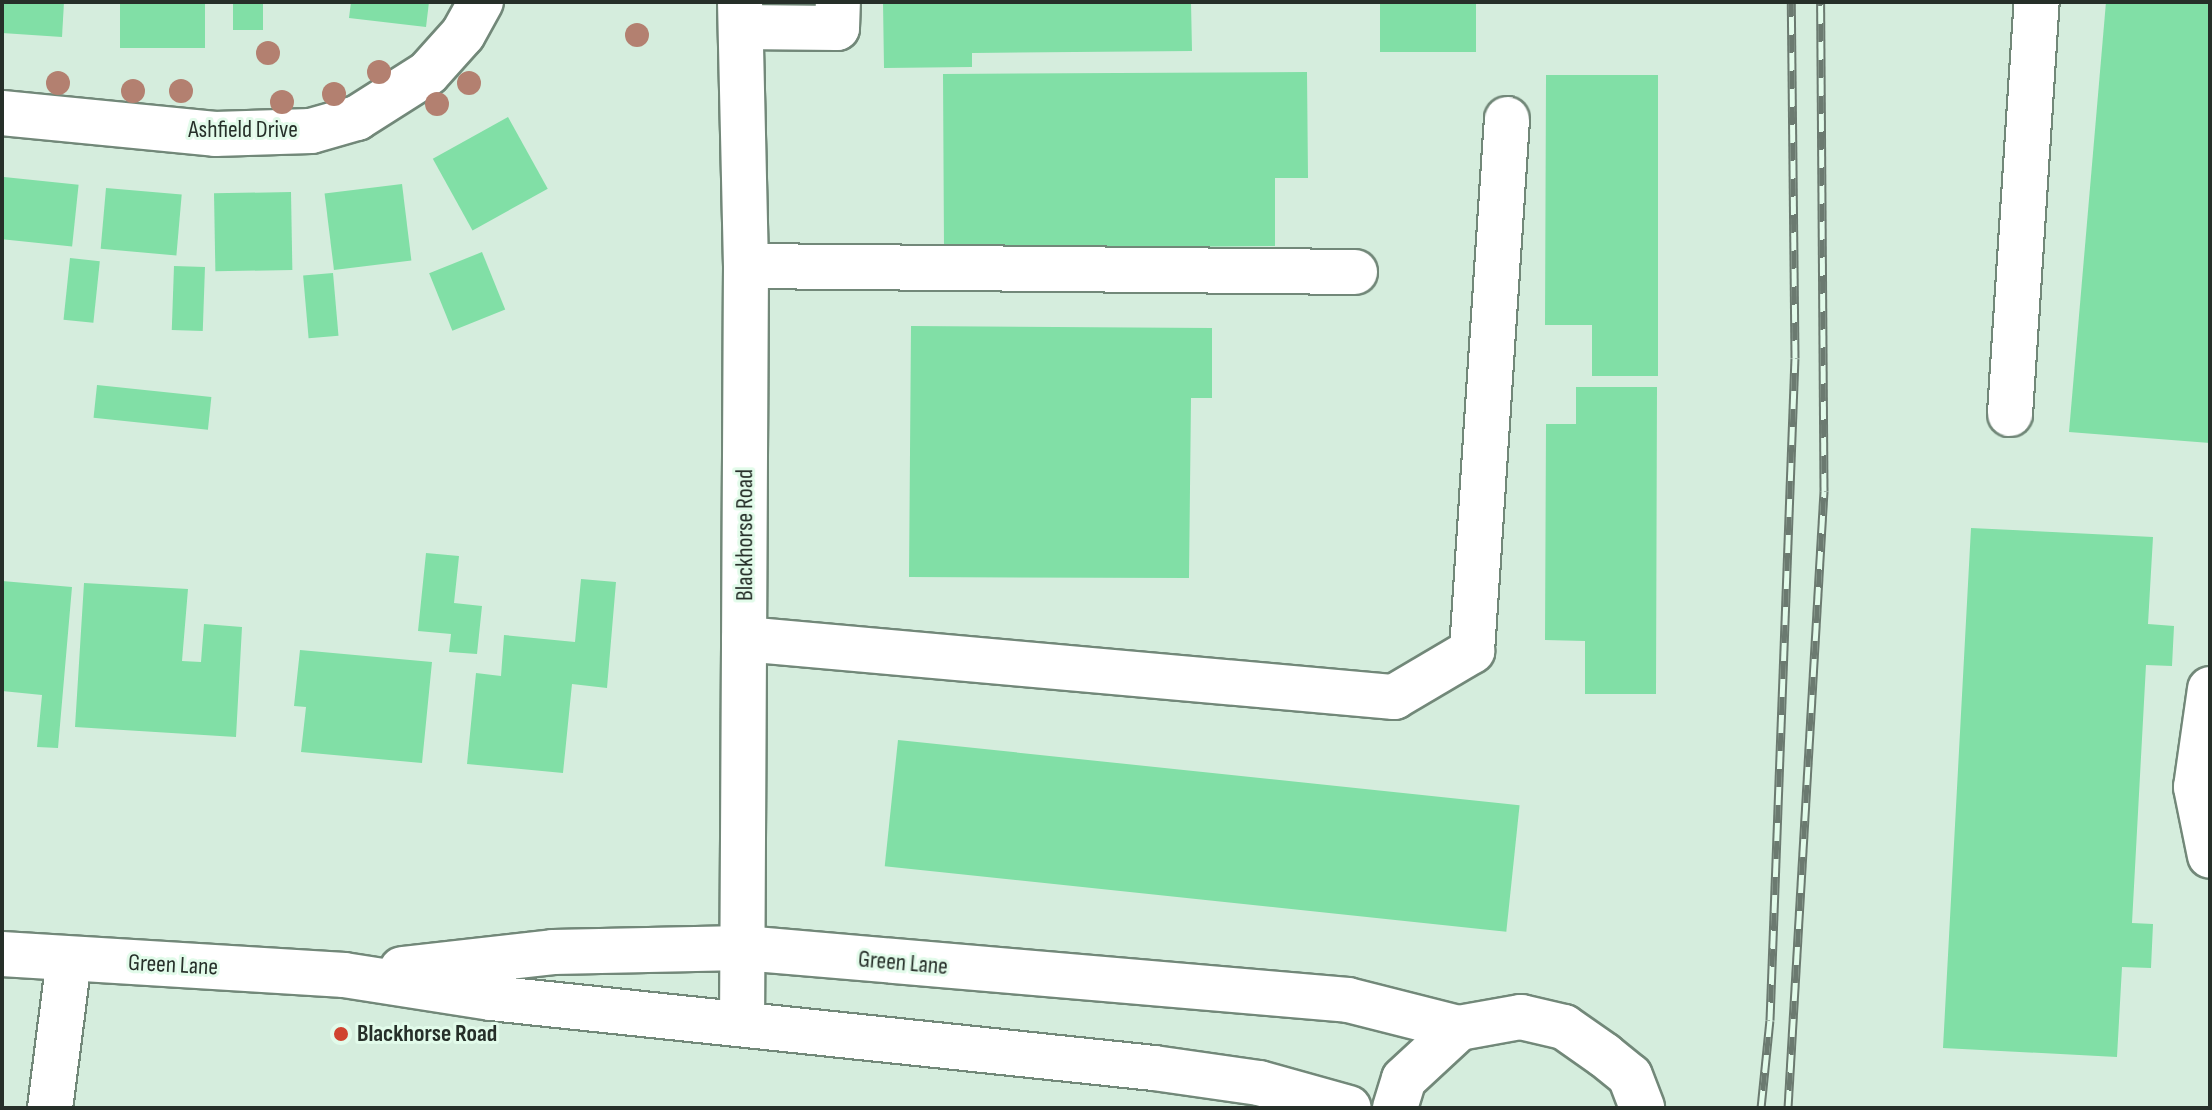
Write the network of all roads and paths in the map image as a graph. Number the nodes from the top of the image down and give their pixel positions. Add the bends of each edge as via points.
1 (481, 2) edge
2 (838, 2) edge
3 (2037, 2) edge
4 (740, 14) edge
5 (2, 113) edge
6 (1507, 119) dead end
7 (746, 266) junction
8 (1355, 272) dead end
9 (2010, 414) dead end
10 (744, 639) junction
11 (2210, 689) edge
12 (2210, 856) edge
13 (743, 948) junction
14 (2, 954) edge
15 (69, 959) junction
16 (344, 975) junction
17 (742, 1021) junction
18 (1459, 1028) junction
19 (50, 1108) edge
20 (1349, 1108) edge
21 (1395, 1108) edge
22 (1642, 1108) edge

1 - 5 street, Ashfield Drive via 463,34 428,73 357,118 311,131 215,134
2 - 4 street via 837,28
3 - 9 street
4 - 7 street, Blackhorse Road
6 - 10 street via 1472,651 1394,697
7 - 8 street
7 - 10 street, Blackhorse Road
10 - 13 street, Blackhorse Road
11 - 12 street via 2196,787
13 - 16 street, Green Lane via 553,952
13 - 17 street, Blackhorse Road
13 - 18 street, Green Lane via 1348,1000
14 - 15 street, Green Lane
15 - 16 street, Green Lane
15 - 19 street
16 - 17 street, Green Lane via 491,998
17 - 20 street, Green Lane via 1259,1083
18 - 21 street via 1404,1079
18 - 22 street, Green Lane via 1521,1017 1564,1027 1630,1076

